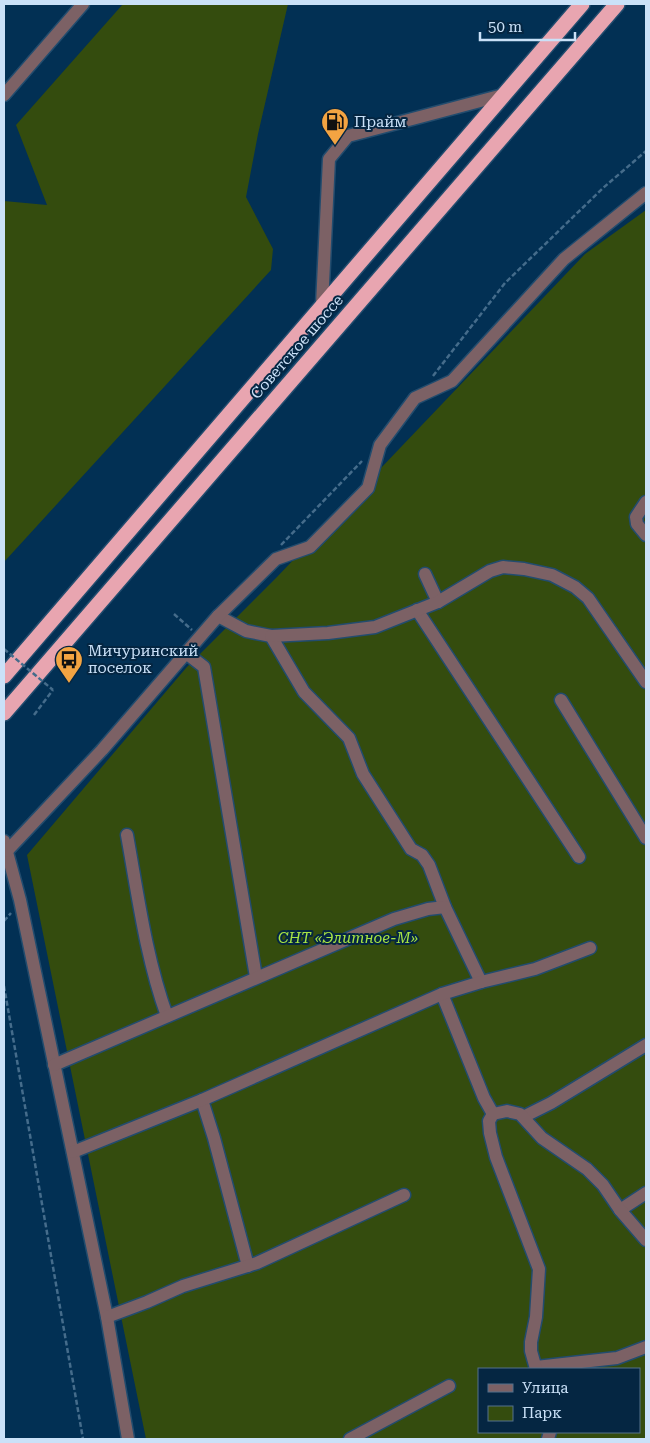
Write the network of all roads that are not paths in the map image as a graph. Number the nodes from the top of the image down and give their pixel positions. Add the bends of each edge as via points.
1 (83, 4) edge
2 (582, 4) edge
3 (616, 4) edge
4 (503, 95) junction
5 (4, 96) edge
6 (646, 192) edge
7 (322, 305) junction
8 (646, 502) edge
9 (646, 535) edge
10 (425, 574) dead end
11 (438, 602) junction
12 (417, 610) junction
13 (218, 616) junction
14 (272, 636) junction
15 (186, 653) junction
16 (4, 676) edge
17 (646, 682) edge
18 (561, 700) dead end
19 (4, 713) edge
20 (127, 835) dead end
21 (646, 838) edge
22 (6, 846) edge
23 (579, 857) dead end
24 (445, 907) junction
25 (590, 948) dead end
26 (256, 977) junction
27 (481, 982) junction
28 (442, 994) junction
29 (167, 1016) junction
30 (646, 1045) edge
31 (54, 1064) junction
32 (202, 1100) junction
33 (493, 1114) junction
34 (523, 1117) junction
35 (73, 1152) junction
36 (646, 1193) edge
37 (404, 1195) dead end
38 (620, 1210) junction
39 (646, 1240) edge
40 (248, 1266) junction
41 (107, 1317) junction
42 (646, 1347) edge
43 (536, 1368) edge
44 (449, 1386) dead end
45 (128, 1439) edge
46 (350, 1439) edge

1 - 5 street
2 - 4 highway, Советское шоссе
3 - 19 highway, Советское шоссе
4 - 7 highway, Советское шоссе
4 - 7 street via 348,136 330,159
6 - 13 street via 564,259 452,381 415,398 380,445 368,488 310,547 276,559
7 - 16 highway, Советское шоссе
8 - 9 street via 636,517 637,524
10 - 11 street
11 - 12 street
11 - 17 street via 503,567 552,575 588,598
12 - 14 street via 375,627
12 - 23 street
13 - 14 street via 246,631
13 - 15 street
14 - 24 street via 304,692 350,738 363,774 411,849 422,855 429,865
15 - 22 street via 102,750
15 - 26 street via 204,667
18 - 21 street
20 - 29 street via 152,969
22 - 31 street
24 - 26 street via 394,919
24 - 27 street
25 - 27 street via 536,969
26 - 29 street
27 - 28 street
28 - 32 street
28 - 33 street
29 - 31 street
30 - 34 street
31 - 35 street
32 - 35 street
32 - 40 street
33 - 34 street via 507,1112
33 - 43 street via 490,1133 496,1157 540,1269 531,1342
34 - 38 street via 542,1138 587,1169
35 - 41 street
36 - 38 street
37 - 40 street
38 - 39 street
40 - 41 street via 183,1286
41 - 45 street
42 - 43 street via 617,1358
44 - 46 street

